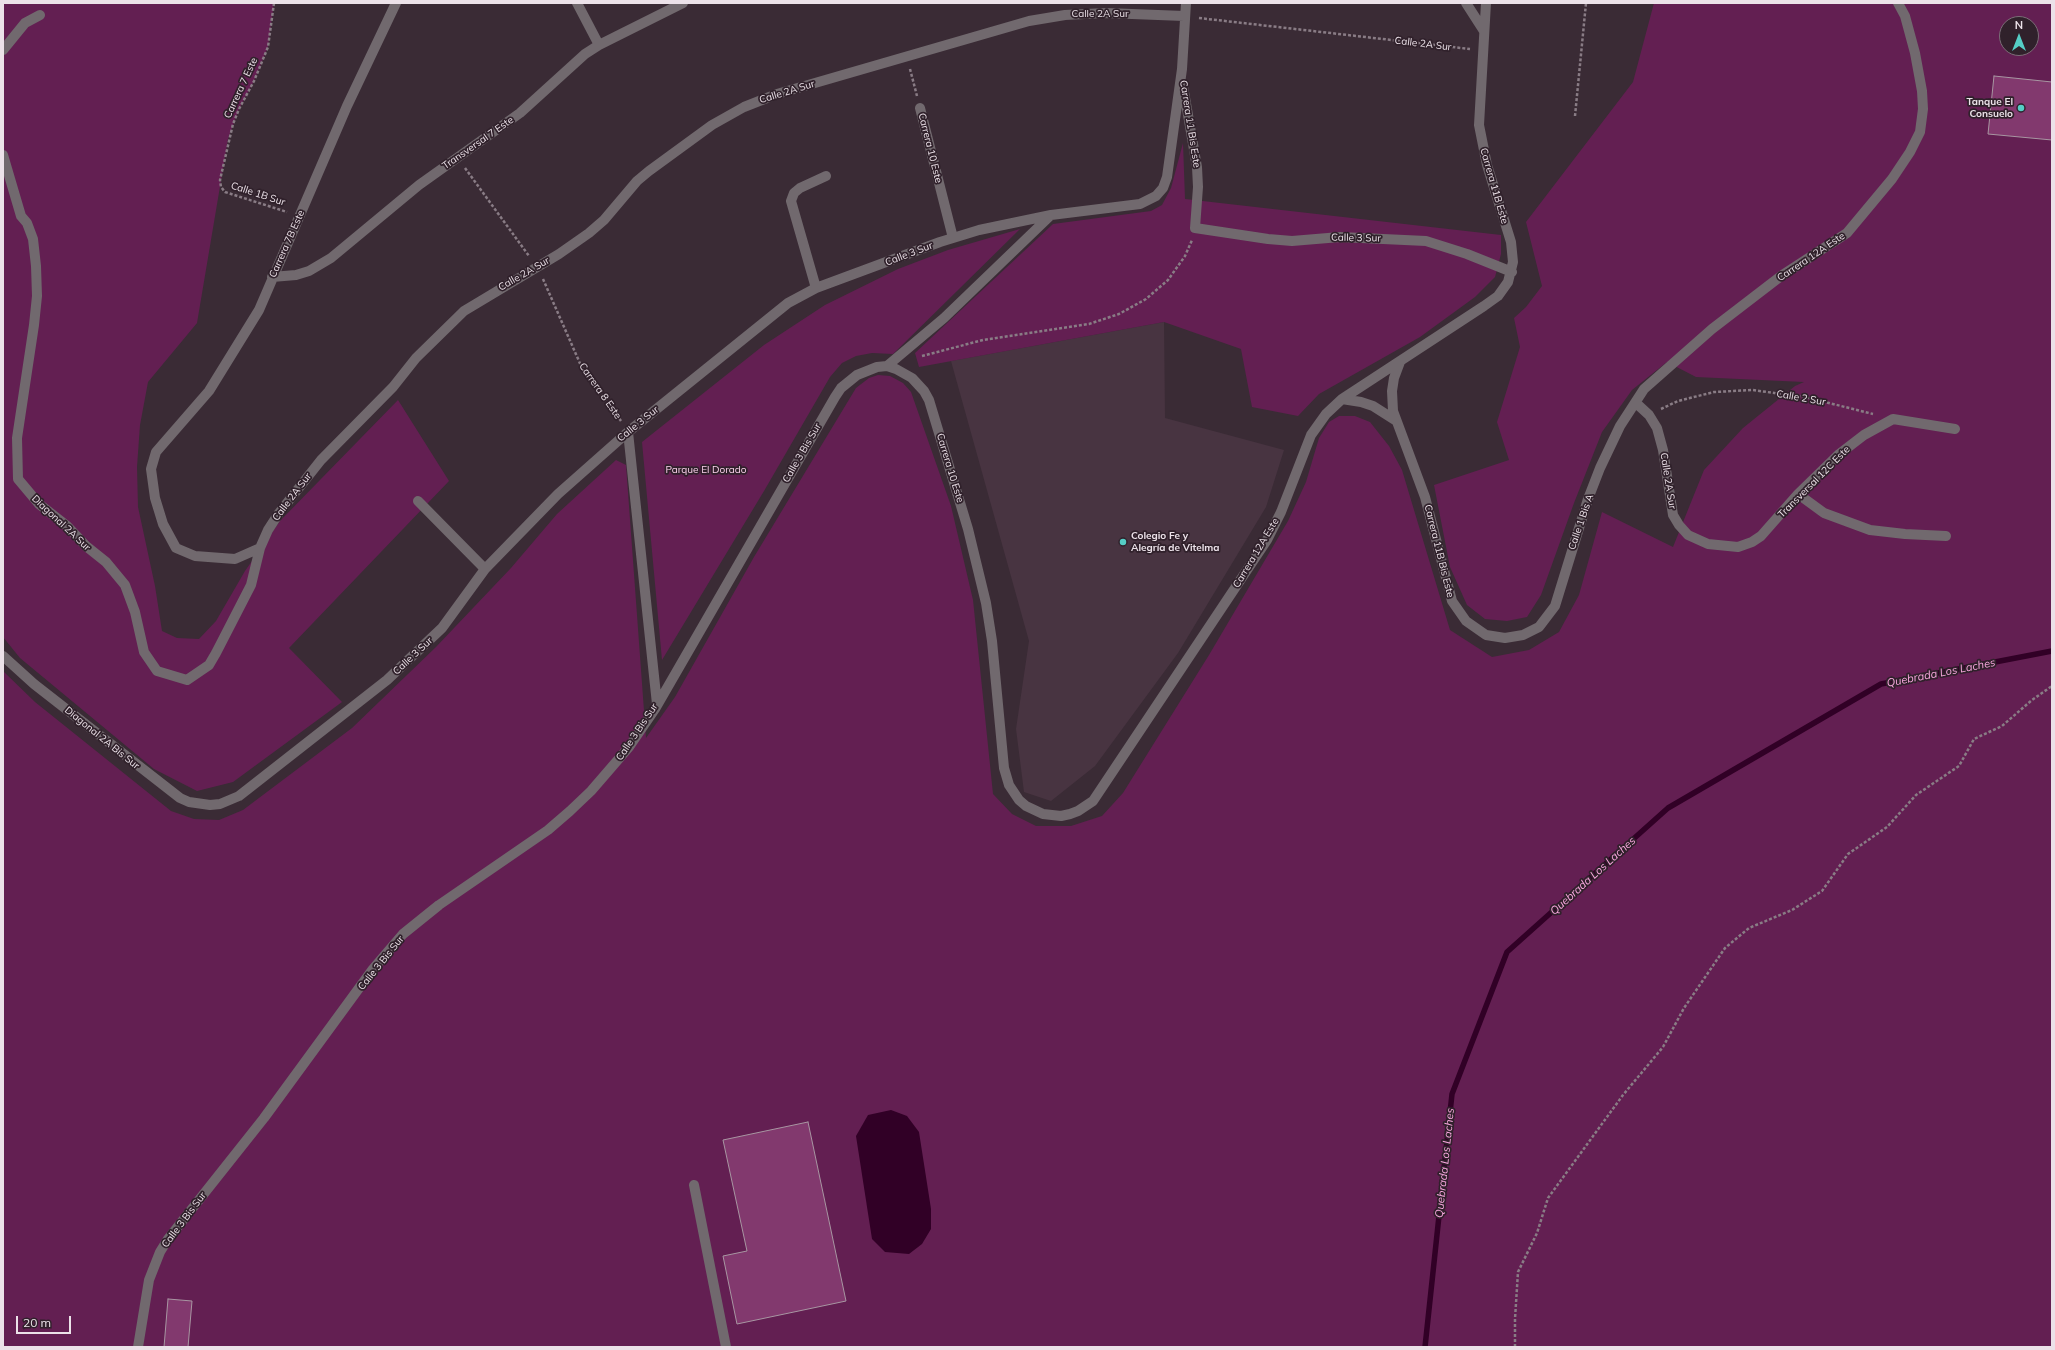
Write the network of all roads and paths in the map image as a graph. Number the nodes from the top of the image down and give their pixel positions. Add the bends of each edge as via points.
1 (274, 3) edge
2 (396, 3) edge
3 (577, 3) edge
4 (683, 3) edge
5 (1186, 3) edge
6 (1466, 3) edge
7 (1486, 3) edge
8 (1586, 3) edge
9 (1898, 3) edge
10 (40, 14) dead end
11 (1184, 16) junction
12 (1484, 31) junction
13 (599, 45) junction
14 (3, 50) edge
15 (1483, 51) junction
16 (907, 58) junction
17 (1182, 68) junction
18 (920, 108) joint
19 (1575, 116) dead end
20 (3, 155) edge
21 (457, 158) junction
22 (826, 176) dead end
23 (220, 180) joint
24 (1156, 196) joint
25 (1051, 215) junction
26 (299, 216) junction
27 (1195, 228) junction
28 (953, 238) junction
29 (537, 267) junction
30 (1512, 272) junction
31 (272, 278) junction
32 (816, 288) junction
33 (917, 358) dead end
34 (1400, 362) junction
35 (887, 366) junction
36 (1342, 399) junction
37 (1636, 403) junction
38 (1649, 415) junction
39 (1893, 419) junction
40 (1395, 420) junction
41 (1955, 429) dead end
42 (628, 432) junction
43 (1798, 494) junction
44 (418, 501) dead end
45 (1946, 536) dead end
46 (1738, 547) joint
47 (260, 548) junction
48 (486, 569) junction
49 (1523, 635) joint
50 (3, 656) edge
51 (2052, 686) edge
52 (657, 704) junction
53 (210, 805) joint
54 (1026, 806) joint
55 (694, 1185) dead end
56 (138, 1347) edge
57 (726, 1347) edge
58 (1515, 1347) edge

1 - 23 path, Carrera 7 Este via 268,47 233,124
2 - 26 street, Carrera 7B Este
3 - 13 street
4 - 13 street, Transversal 7 Este
5 - 11 street, Carrera 11 Bis Este
6 - 12 street
7 - 12 street, Carrera 11B Este
8 - 19 path
9 - 37 street, Carrera 12A Este via 1905,16 1915,52 1922,90 1920,132 1910,152 1892,179 1847,233 1781,276 1712,329 1658,375 1644,389
10 - 14 street via 25,23
11 - 15 path, Calle 2A Sur
11 - 16 street, Calle 2A Sur via 1064,14 1029,21
11 - 17 street, Carrera 11 Bis Este
12 - 15 street, Carrera 11B Este
13 - 21 street, Transversal 7 Este via 585,54 520,113
15 - 30 street, Carrera 11B Este via 1479,126 1487,165 1511,242
16 - 18 path, Carrera 10 Este
16 - 29 street, Calle 2A Sur via 777,94 728,116 649,171 589,233
17 - 24 street, Carrera 11 Bis Este via 1167,177 1163,188
17 - 27 street, Carrera 11 Bis Este via 1183,88 1197,166
18 - 28 street, Carrera 10 Este
20 - 47 street, Diagonal 2A Sur via 21,216 27,223 32,239 36,266 37,296 34,325 17,438 18,480 39,504 67,526 119,577 130,596 144,652 157,671 173,677 187,680 209,666 251,585
21 - 29 path, Carrera 8 Este
21 - 31 street, Transversal 7 Este via 419,185 331,258 296,275
22 - 32 street via 800,188 794,193 791,201
23 - 26 path, Calle 1B Sur via 225,192 234,197
24 - 25 street, Calle 3 Sur via 1140,204
25 - 28 street, Calle 3 Sur
25 - 35 street via 944,318
26 - 31 street, Carrera 7B Este
27 - 30 street, Calle 3 Sur via 1292,241 1340,237 1426,241
27 - 33 path via 1185,256 1168,280 1146,300 1119,314 1089,324 983,340
28 - 32 street, Calle 3 Sur
29 - 42 path, Carrera 8 Este via 582,368
29 - 47 street, Calle 2A Sur via 476,303 443,330 297,489 268,530
30 - 34 street, Carrera 12A Este via 1505,289 1498,296
31 - 47 street, Carrera 7B Este via 258,310 209,391 156,452 151,469 155,498 163,524 176,548 195,556 235,559
32 - 42 street, Calle 3 Sur via 788,303
34 - 36 street, Carrera 12A Este
34 - 40 street, Carrera 11B Bis Este via 1392,391
35 - 52 street, Calle 3 Bis Sur via 857,374 835,396
35 - 54 street, Carrera 10 Este via 904,372 916,381 932,408 968,529 986,603 1006,777 1013,793
36 - 40 street via 1372,406
36 - 54 street, Carrera 12A Este via 1326,414 1311,435 1281,512 1267,540 1099,794 1078,811 1061,816 1043,814
37 - 38 street, Calle 2A Sur
37 - 49 street, Calle 1 Bis A via 1620,426 1593,487 1566,564 1555,606 1539,627
38 - 39 path, Calle 2 Sur via 1678,401 1714,392 1752,390 1808,398
38 - 46 street, Calle 2A Sur via 1657,428 1673,515 1679,525 1688,535 1708,544
39 - 41 street
39 - 43 street, Transversal 12C Este via 1864,435 1838,455
40 - 49 street, Carrera 11B Bis Este via 1426,497 1448,590 1458,612 1475,629 1486,635 1505,638
42 - 48 street, Calle 3 Sur via 558,494
42 - 52 street
43 - 45 street via 1824,513 1870,530
43 - 46 street, Transversal 12C Este via 1761,536
44 - 48 street
48 - 53 street, Calle 3 Sur via 442,628 358,704 239,796
50 - 53 street, Diagonal 2A Bis Sur via 171,793 189,802
51 - 58 path via 2002,726 1974,739 1960,766 1916,795 1887,827 1848,854 1822,891 1792,910 1749,928 1725,948 1684,1008 1663,1047 1623,1095 1548,1198 1537,1233 1518,1272
52 - 56 street, Calle 3 Bis Sur via 646,724 615,764 570,811 548,830 420,919 387,951 264,1118 168,1239 149,1280
55 - 57 street

